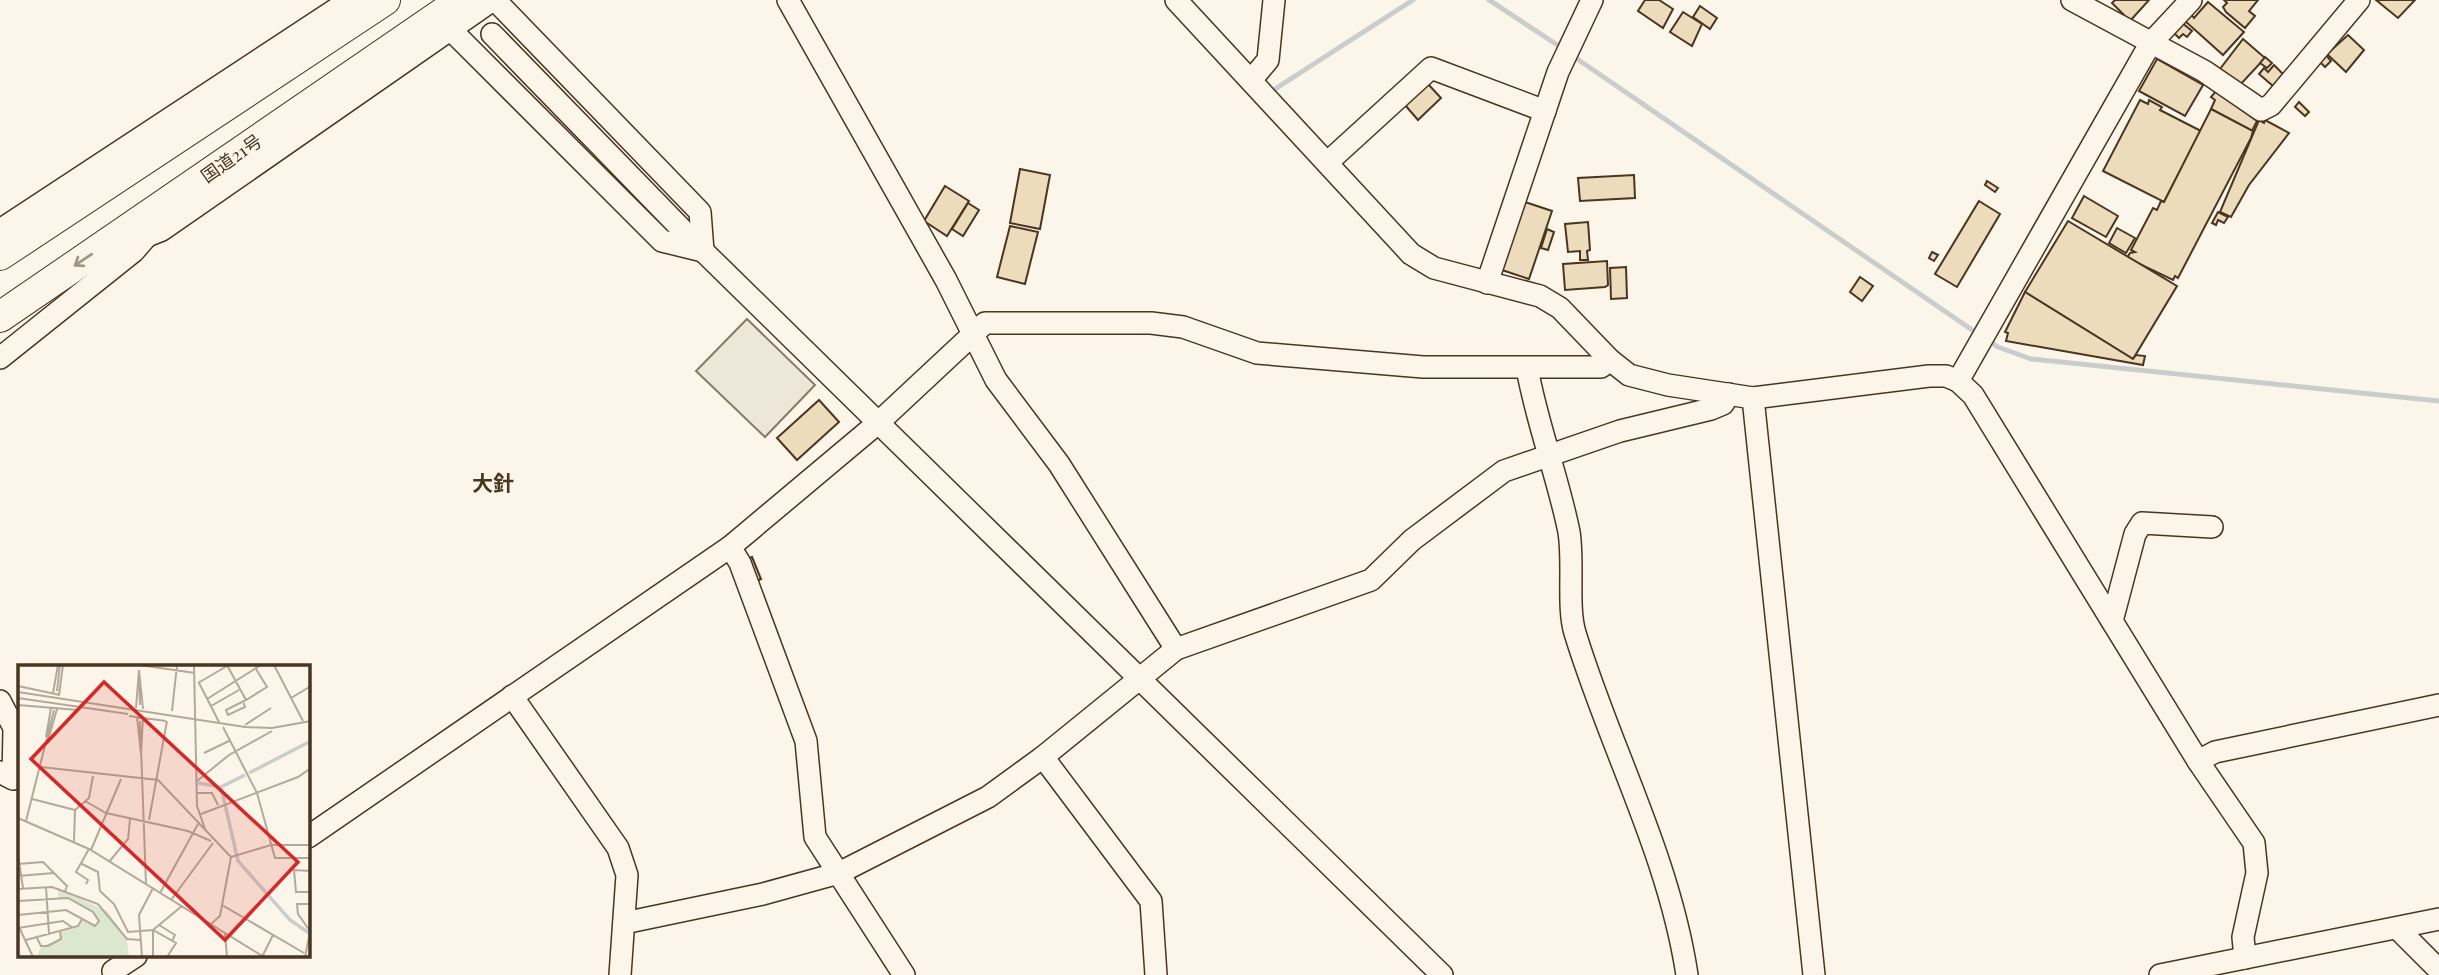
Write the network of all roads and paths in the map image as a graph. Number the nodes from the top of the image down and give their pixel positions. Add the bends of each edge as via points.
1 (350, 0) edge
2 (385, 0) edge
3 (463, 0) edge
4 (494, 0) edge
5 (788, 0) edge
6 (1177, 0) edge
7 (1274, 0) edge
8 (1592, 0) edge
9 (2072, 0) edge
10 (2191, 0) edge
11 (2359, 0) edge
12 (451, 30) junction
13 (492, 34) dead end
14 (2150, 44) junction
15 (1252, 79) junction
16 (1545, 111) junction
17 (1328, 162) junction
18 (0, 230) edge
19 (138, 232) junction
20 (703, 251) junction
21 (0, 255) edge
22 (1487, 283) junction
23 (0, 317) edge
24 (975, 335) junction
25 (0, 358) edge
26 (1610, 360) junction
27 (1527, 368) junction
28 (1958, 381) junction
29 (1729, 394) junction
30 (1753, 398) junction
31 (879, 422) junction
32 (1549, 456) junction
33 (2212, 527) dead end
34 (730, 547) junction
35 (2112, 621) junction
36 (1176, 649) junction
37 (1141, 680) junction
38 (512, 696) junction
39 (0, 701) edge
40 (2439, 705) edge
41 (1043, 757) junction
42 (0, 758) edge
43 (2198, 761) junction
44 (11, 781) edge
45 (310, 836) edge
46 (839, 873) junction
47 (2439, 919) edge
48 (624, 923) junction
49 (2397, 928) junction
50 (131, 958) edge
51 (2245, 958) junction
52 (111, 967) edge
53 (2439, 970) edge
54 (620, 975) edge
55 (904, 975) edge
56 (1156, 975) edge
57 (1441, 975) edge
58 (1687, 975) edge
59 (1814, 975) edge
60 (2160, 975) edge

1 - 18 street
2 - 21 highway
3 - 19 highway, 国道21号
4 - 12 street
4 - 20 street via 700,212
5 - 24 street
6 - 15 street
7 - 15 street via 1268,60
8 - 16 street
9 - 14 street
10 - 14 street
11 - 14 street via 2271,105 2261,110 2204,71
12 - 19 street via 162,230
12 - 20 street via 662,241
13 - 20 street
14 - 28 street
15 - 17 street
16 - 17 street via 1431,68
16 - 22 street
17 - 22 street via 1411,254 1434,268
19 -> 23 highway, 国道21号
19 - 25 street via 134,251
20 - 31 street
22 - 26 street via 1540,296 1560,309
24 - 27 street via 985,323 1151,323 1183,327 1257,353 1423,367
24 - 31 street
24 - 36 street via 996,380 1059,464
26 - 27 street via 1601,368
26 - 29 street via 1629,375
27 - 32 street
28 - 30 street via 1928,376
28 - 35 street via 1973,395
29 - 30 street
29 - 32 street via 1723,404 1712,409 1620,431
30 - 59 street
31 - 34 street
31 - 37 street
32 - 36 street via 1504,471 1412,540 1371,580
32 - 58 street via 1569,533 1573,628 1651,836 1681,934
33 - 35 street via 2142,523
34 - 38 street
34 - 46 street via 806,741 816,837
35 - 43 street
36 - 37 street
37 - 41 street
37 - 57 street
38 - 45 street
38 - 48 street via 618,848 627,876
39 - 44 street via 14,728
40 - 43 street via 2215,752
41 - 46 street via 988,797
41 - 56 street via 1152,901
42 - 44 street
43 - 51 street via 2253,844 2257,873 2243,937
46 - 48 street
46 - 55 street
47 - 49 street
48 - 54 street
49 - 51 street
49 - 53 street
50 - 52 street
51 - 60 street

